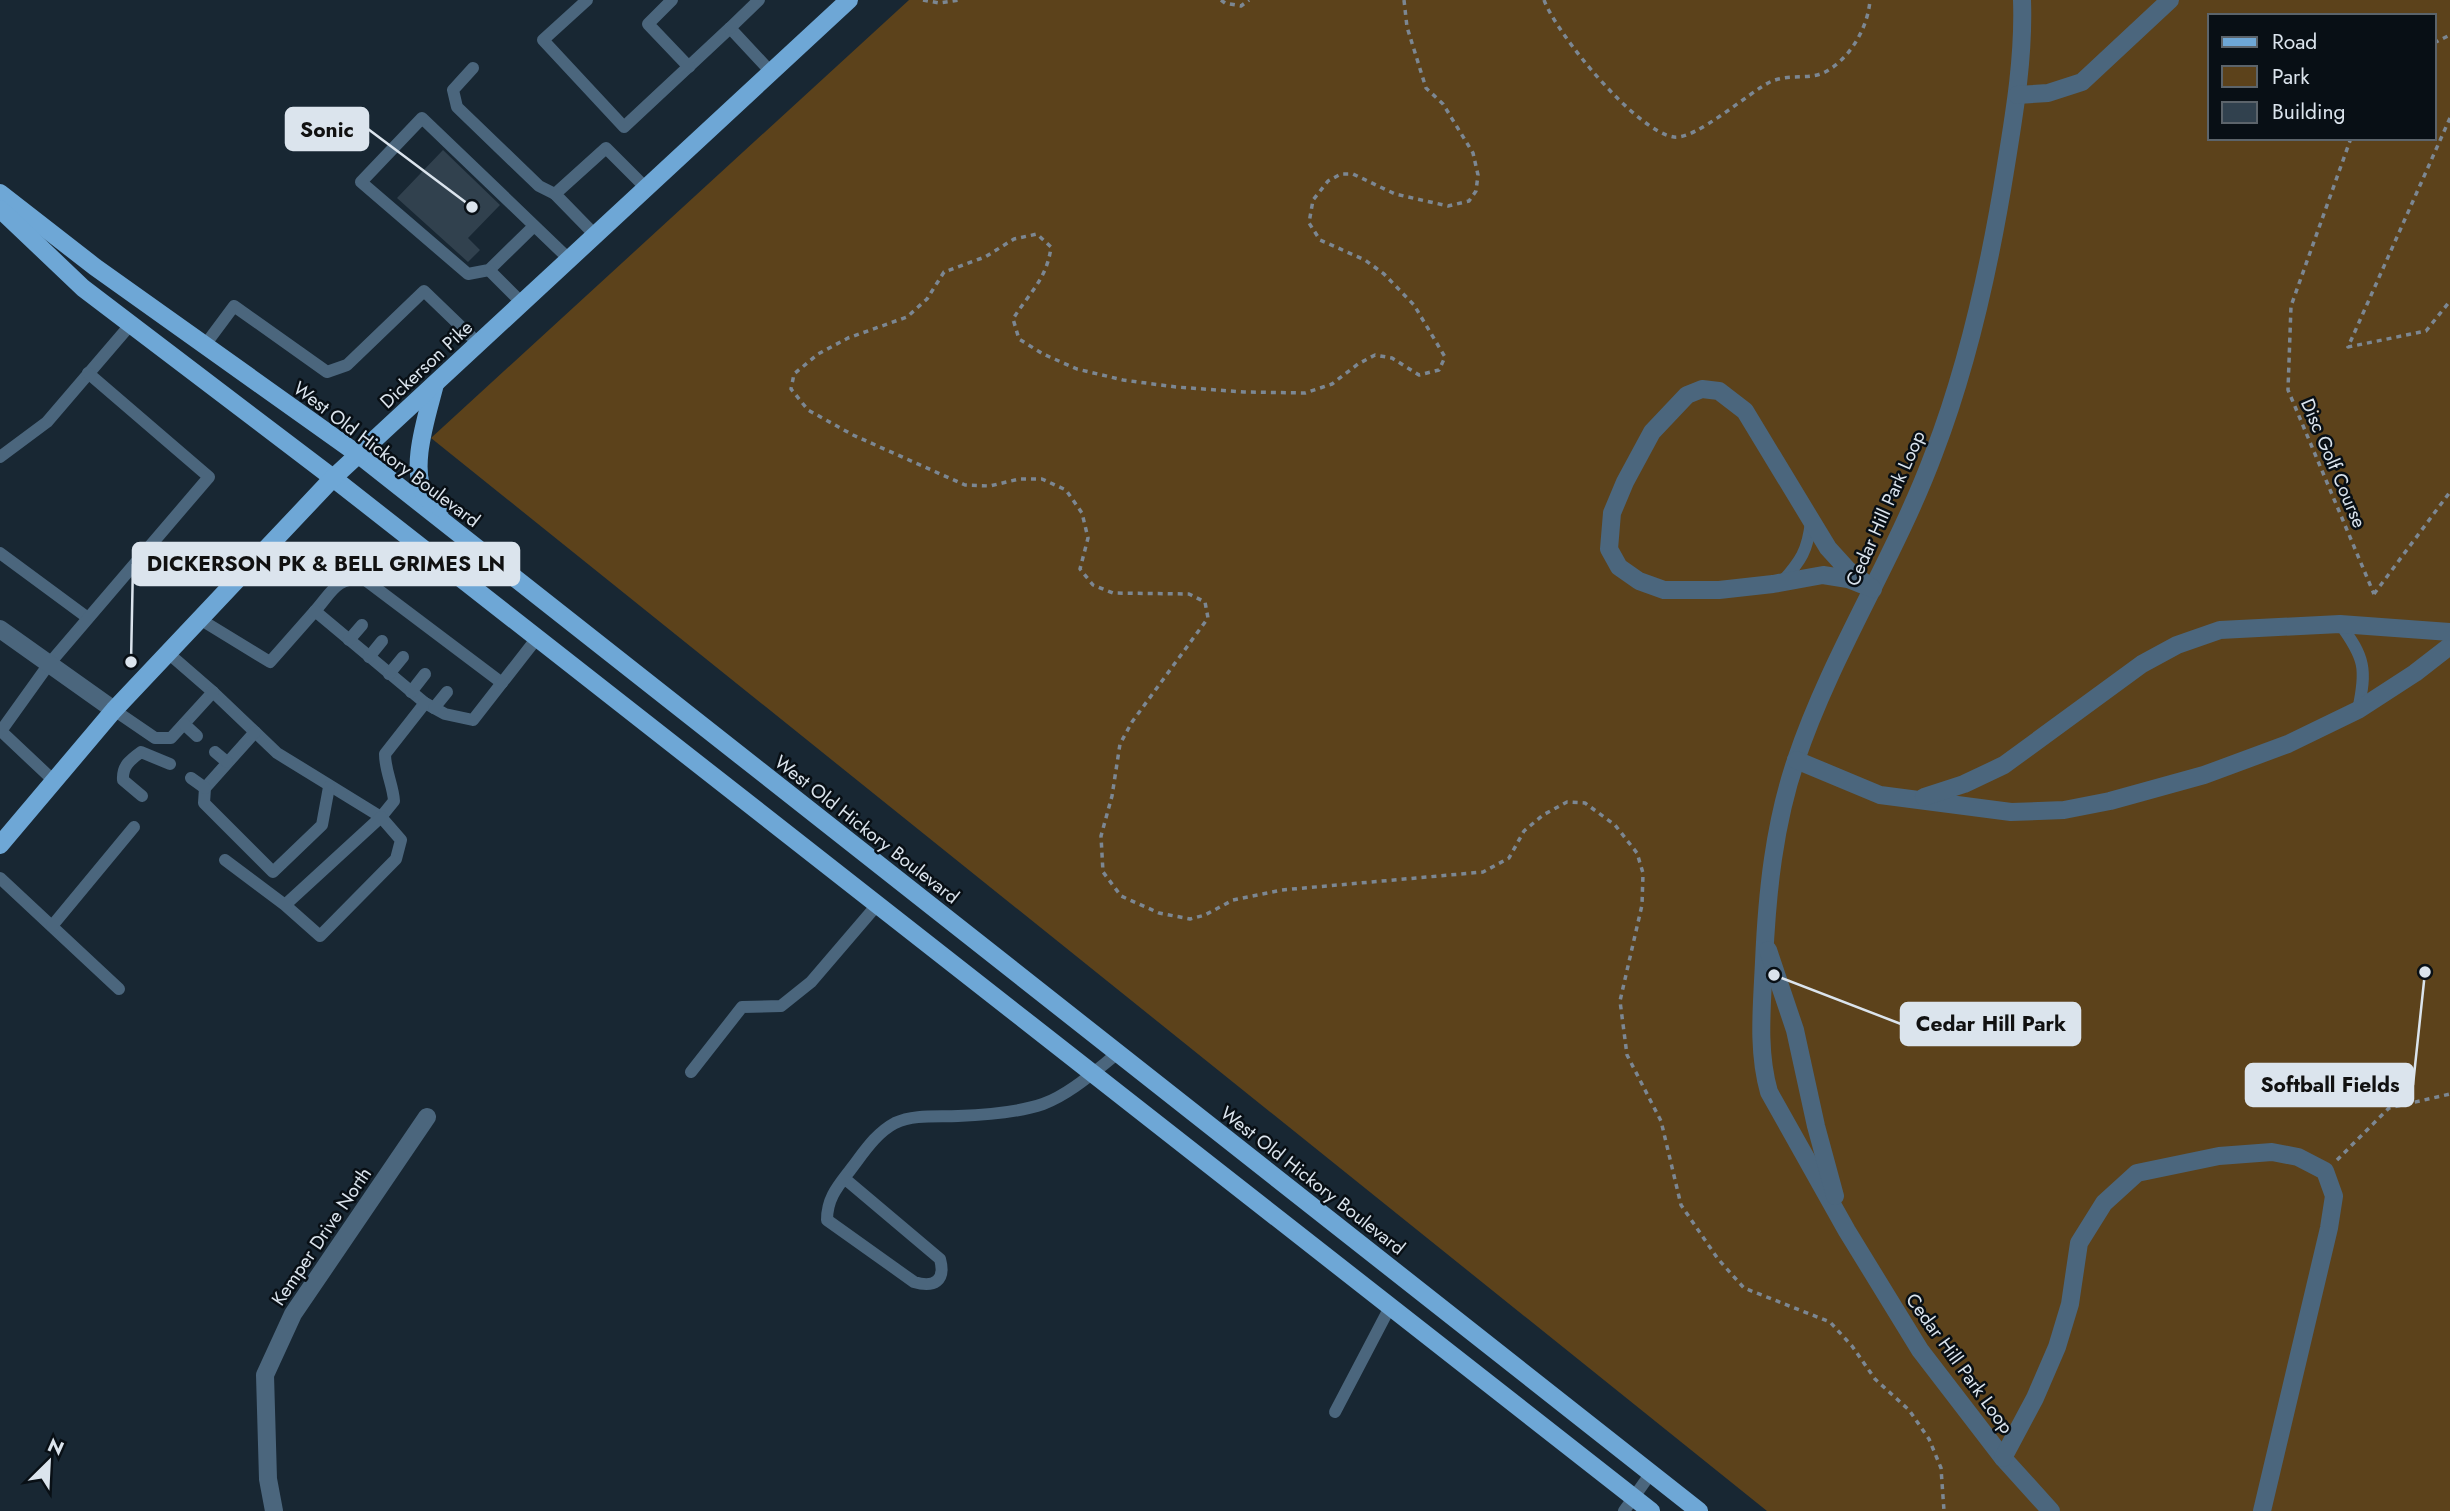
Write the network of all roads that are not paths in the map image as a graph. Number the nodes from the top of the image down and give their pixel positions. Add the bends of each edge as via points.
1 (587, 0) edge
2 (672, 0) edge
3 (759, 0) edge
4 (849, 0) edge
5 (2022, 0) edge
6 (2181, 0) edge
7 (2164, 6) edge
8 (730, 29) junction
9 (689, 67) junction
10 (474, 68) dead end
11 (771, 72) junction
12 (2017, 95) junction
13 (647, 189) junction
14 (0, 193) edge
15 (555, 194) junction
16 (0, 209) edge
17 (534, 226) junction
18 (596, 236) junction
19 (570, 260) junction
20 (489, 270) junction
21 (522, 303) junction
22 (131, 324) junction
23 (479, 344) junction
24 (205, 345) junction
25 (88, 373) junction
26 (435, 384) junction
27 (359, 455) junction
28 (0, 457) edge
29 (332, 478) junction
30 (1811, 521) junction
31 (0, 554) edge
32 (1781, 583) junction
33 (1873, 589) junction
34 (546, 603) junction
35 (315, 611) junction
36 (88, 618) junction
37 (198, 618) junction
38 (2340, 624) junction
39 (362, 625) dead end
40 (0, 629) edge
41 (2450, 632) edge
42 (537, 638) junction
43 (349, 640) junction
44 (382, 641) dead end
45 (2450, 646) edge
46 (167, 653) junction
47 (369, 657) junction
48 (403, 657) dead end
49 (49, 664) junction
50 (390, 674) junction
51 (425, 674) dead end
52 (502, 683) junction
53 (213, 692) junction
54 (411, 692) junction
55 (447, 692) dead end
56 (429, 705) junction
57 (2358, 709) junction
58 (114, 710) junction
59 (184, 724) junction
60 (255, 732) junction
61 (197, 736) dead end
62 (215, 752) dead end
63 (1796, 760) junction
64 (227, 762) junction
65 (170, 764) dead end
66 (191, 778) dead end
67 (54, 781) junction
68 (329, 787) junction
69 (205, 788) junction
70 (142, 796) dead end
71 (1917, 800) junction
72 (381, 817) junction
73 (134, 827) dead end
74 (0, 845) edge
75 (225, 860) dead end
76 (0, 878) edge
77 (285, 905) junction
78 (877, 905) junction
79 (52, 926) junction
80 (1765, 940) junction
81 (119, 989) dead end
82 (1118, 1053) junction
83 (691, 1072) dead end
84 (1092, 1073) junction
85 (427, 1117) dead end
86 (844, 1178) junction
87 (1847, 1231) junction
88 (1390, 1307) junction
89 (1335, 1412) dead end
90 (2003, 1458) junction
91 (1651, 1473) junction
92 (1629, 1504) edge
93 (274, 1511) edge
94 (1651, 1511) edge
95 (1699, 1511) edge
96 (2051, 1511) edge
97 (2262, 1511) edge

1 - 9 lane via 543,40 624,127
2 - 9 lane via 648,24
3 - 8 lane
4 - 11 main road, Dickerson Pike
5 - 12 street, Cedar Hill Park Loop
6 - 7 street
7 - 12 street via 2082,82 2048,93
8 - 9 lane
8 - 11 lane
10 - 15 lane via 453,90 457,107 539,186
11 - 13 main road, Dickerson Pike
12 - 33 street, Cedar Hill Park Loop via 1994,233 1956,384 1917,497
13 - 15 lane via 606,148
13 - 18 main road, Dickerson Pike
14 - 24 main road, West Old Hickory Boulevard
15 - 18 lane
16 - 22 main road via 83,288
17 - 19 lane
17 - 20 lane
17 - 20 lane via 422,118 362,182 468,274
18 - 19 main road, Dickerson Pike
19 - 21 main road, Dickerson Pike
20 - 21 lane
21 - 23 main road, Dickerson Pike
22 - 25 lane
22 - 29 main road
23 - 24 lane via 424,291 347,365 327,372 234,306
23 - 26 main road, Dickerson Pike
24 - 27 main road, West Old Hickory Boulevard
25 - 28 lane via 47,422
25 - 36 lane via 209,477
26 - 27 main road, Dickerson Pike
26 - 34 main road via 420,450 419,477 427,497 537,584
27 - 29 main road, Dickerson Pike
27 - 34 main road, West Old Hickory Boulevard
29 - 37 main road, Dickerson Pike
29 - 42 main road
30 - 32 lane via 1805,554
30 - 32 street via 1745,411 1719,391 1702,389 1687,395 1652,432 1625,482 1612,513 1609,549 1619,567 1639,581 1664,590
30 - 33 street via 1848,570
31 - 36 lane
32 - 33 street via 1824,575
33 - 63 street, Cedar Hill Park Loop via 1819,699
34 - 82 main road, West Old Hickory Boulevard
35 - 37 lane via 270,662
35 - 43 lane
35 - 52 lane via 342,580 364,579 468,665
36 - 49 lane
37 - 46 main road, Dickerson Pike
38 - 41 street
38 - 57 lane via 2360,657 2364,681
38 - 71 street via 2220,630 2178,645 2143,664 2004,765
39 - 43 lane
40 - 49 street
42 - 52 lane
42 - 78 main road
43 - 47 lane
44 - 47 lane
45 - 57 street
46 - 53 lane
46 - 58 main road, Dickerson Pike
47 - 50 lane
48 - 50 lane
49 - 58 street
49 - 67 lane via 1,731
50 - 54 lane
51 - 54 lane
52 - 56 lane via 473,720 444,714
53 - 59 lane
53 - 60 lane
54 - 56 lane
55 - 56 lane
56 - 72 lane via 384,754 394,801
57 - 71 street via 2288,744 2204,775 2110,801 2064,810 2011,812
58 - 59 lane via 155,738 170,738
58 - 67 main road, Dickerson Pike
59 - 61 lane
60 - 64 lane
60 - 68 lane via 277,753
62 - 64 lane
63 - 71 street via 1881,795
63 - 80 street, Cedar Hill Park Loop via 1780,815
64 - 69 lane
65 - 70 lane via 141,752 130,760 122,771 123,780
66 - 69 lane
67 - 74 main road, Dickerson Pike
68 - 69 lane via 322,825 273,872 204,803
68 - 72 lane
72 - 77 lane
72 - 77 lane via 401,840 396,859 320,936
73 - 79 lane
75 - 77 lane
76 - 79 lane
78 - 83 lane via 811,982 781,1006 743,1007
78 - 84 main road
79 - 81 lane
80 - 87 street, Cedar Hill Park Loop via 1795,1030 1818,1136
80 - 87 street, Cedar Hill Park Loop via 1761,1038 1769,1092
82 - 84 lane
82 - 91 main road, West Old Hickory Boulevard
84 - 86 lane via 1042,1104 896,1123 877,1136
84 - 88 main road
85 - 93 street, Kemper Drive North via 293,1314 265,1375 268,1479
86 - 86 lane via 831,1195 827,1220 914,1282 933,1284 943,1269 940,1259
87 - 90 street, Cedar Hill Park Loop via 1920,1350
88 - 89 lane
88 - 92 main road
90 - 96 street, Cedar Hill Park Loop
90 - 97 street via 2057,1347 2070,1304 2079,1243 2104,1203 2137,1173 2219,1156 2272,1152 2298,1157 2325,1171 2334,1196
91 - 92 lane
91 - 95 main road, West Old Hickory Boulevard
92 - 94 main road

